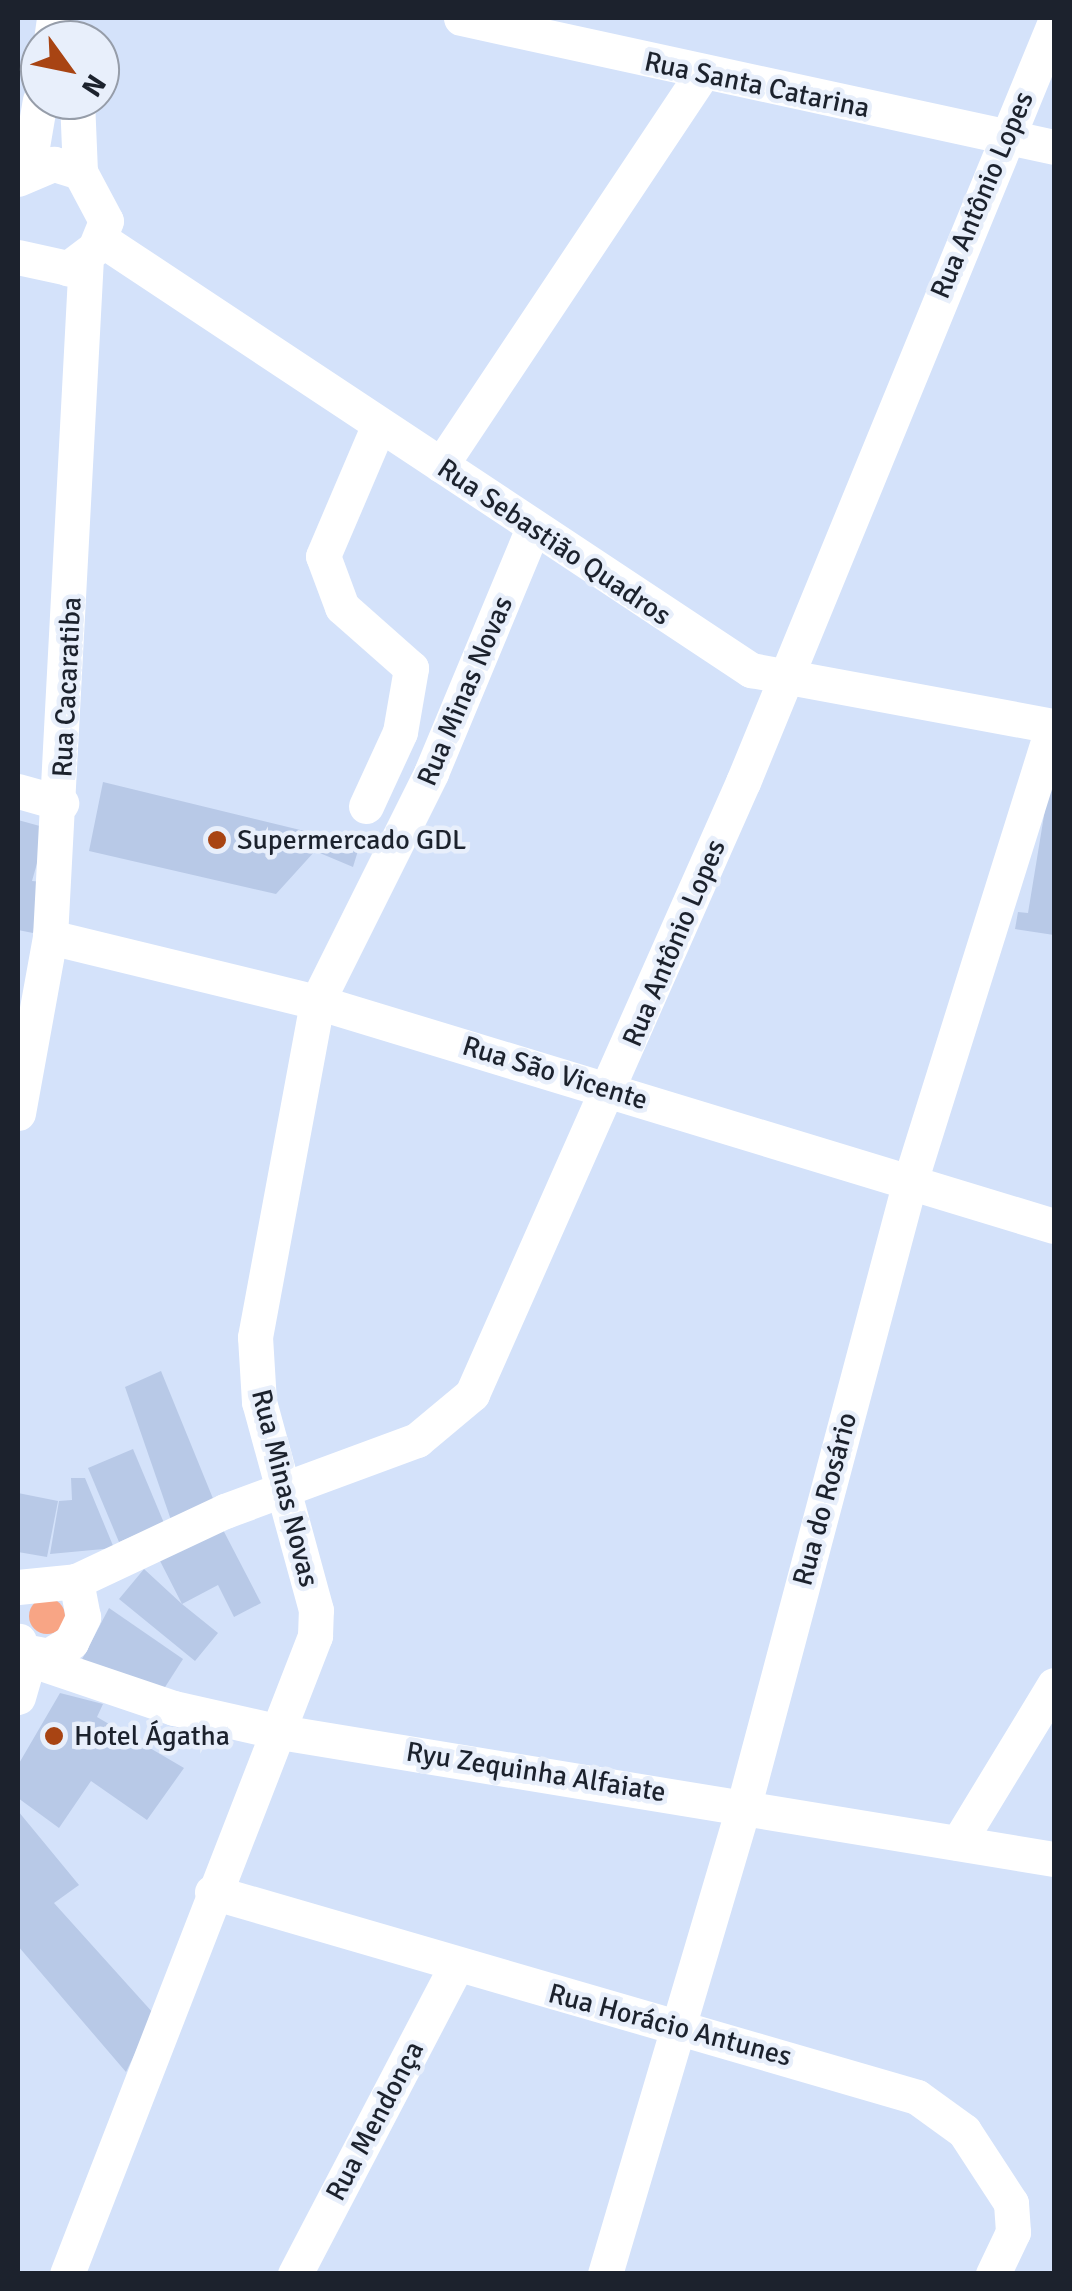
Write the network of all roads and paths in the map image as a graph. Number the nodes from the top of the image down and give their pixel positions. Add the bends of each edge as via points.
1 (461, 18) edge
2 (1054, 24) edge
3 (702, 74) junction
4 (35, 120) edge
5 (79, 120) edge
6 (1006, 137) junction
7 (1054, 146) edge
8 (80, 172) junction
9 (23, 175) edge
10 (94, 249) junction
11 (18, 258) edge
12 (379, 425) junction
13 (441, 465) junction
14 (533, 528) junction
15 (778, 680) junction
16 (1054, 726) edge
17 (18, 791) edge
18 (60, 803) junction
19 (366, 806) dead end
20 (50, 937) junction
21 (317, 1002) junction
22 (610, 1089) junction
23 (18, 1113) edge
24 (908, 1185) junction
25 (1054, 1226) edge
26 (280, 1488) junction
27 (76, 1581) junction
28 (18, 1586) edge
29 (22, 1649) edge
30 (1054, 1684) edge
31 (18, 1698) edge
32 (280, 1732) junction
33 (744, 1805) junction
34 (958, 1843) junction
35 (1054, 1859) edge
36 (212, 1892) junction
37 (454, 1968) junction
38 (676, 2025) junction
39 (68, 2274) edge
40 (294, 2274) edge
41 (605, 2274) edge
42 (993, 2274) edge

1 - 3 street, Rua Santa Catarina
2 - 6 street, Rua Antônio Lopes
3 - 6 street, Rua Santa Catarina
3 - 13 street
4 - 9 street
5 - 8 street
6 - 7 street, Rua Santa Catarina
6 - 15 street, Rua Antônio Lopes
8 - 9 street via 54,164
8 - 10 street, Rua Cacaratiba via 103,202
10 - 11 street via 49,271
10 - 12 street, Rua Sebastião Quadros
10 - 18 street, Rua Cacaratiba
12 - 13 street, Rua Sebastião Quadros
12 - 19 street via 323,556 342,608 411,668 400,732
13 - 14 street, Rua Sebastião Quadros
14 - 15 street, Rua Sebastião Quadros via 713,649
14 - 21 street, Rua Minas Novas via 431,774
15 - 16 street, Rua Sebastião Quadros
15 - 22 street, Rua Antônio Lopes
16 - 24 street, Rua do Rosário
17 - 18 street
18 - 20 street, Rua Cacaratiba
20 - 21 street, Rua São Vicente
20 - 23 street, Rua Cacaratiba
21 - 22 street, Rua São Vicente
21 - 26 street, Rua Minas Novas via 255,1338
22 - 24 street, Rua São Vicente
22 - 26 street, Rua Antônio Lopes via 472,1394 417,1440
24 - 25 street, Rua São Vicente
24 - 33 street, Rua do Rosário
26 - 27 street, Rua Antônio Lopes
26 - 32 street, Rua Minas Novas via 316,1610
27 - 28 street, Rua Antônio Lopes
27 - 29 street via 83,1617 71,1642 48,1656
29 - 31 street
29 - 32 street, Ryu Zequinha Alfaiate via 174,1708
30 - 34 street
32 - 33 street, Ryu Zequinha Alfaiate
32 - 36 street, Rua Minas Novas
33 - 34 street, Ryu Zequinha Alfaiate
33 - 38 street, Rua do Rosário
34 - 35 street, Ryu Zequinha Alfaiate
36 - 37 street, Rua Horácio Antunes
36 - 39 street, Rua Minas Novas
37 - 38 street, Rua Horácio Antunes
37 - 40 street, Rua Mendonça
38 - 41 street, Rua do Rosário
38 - 42 street, Rua Horácio Antunes via 884,2085 950,2117 1011,2203 1013,2232

